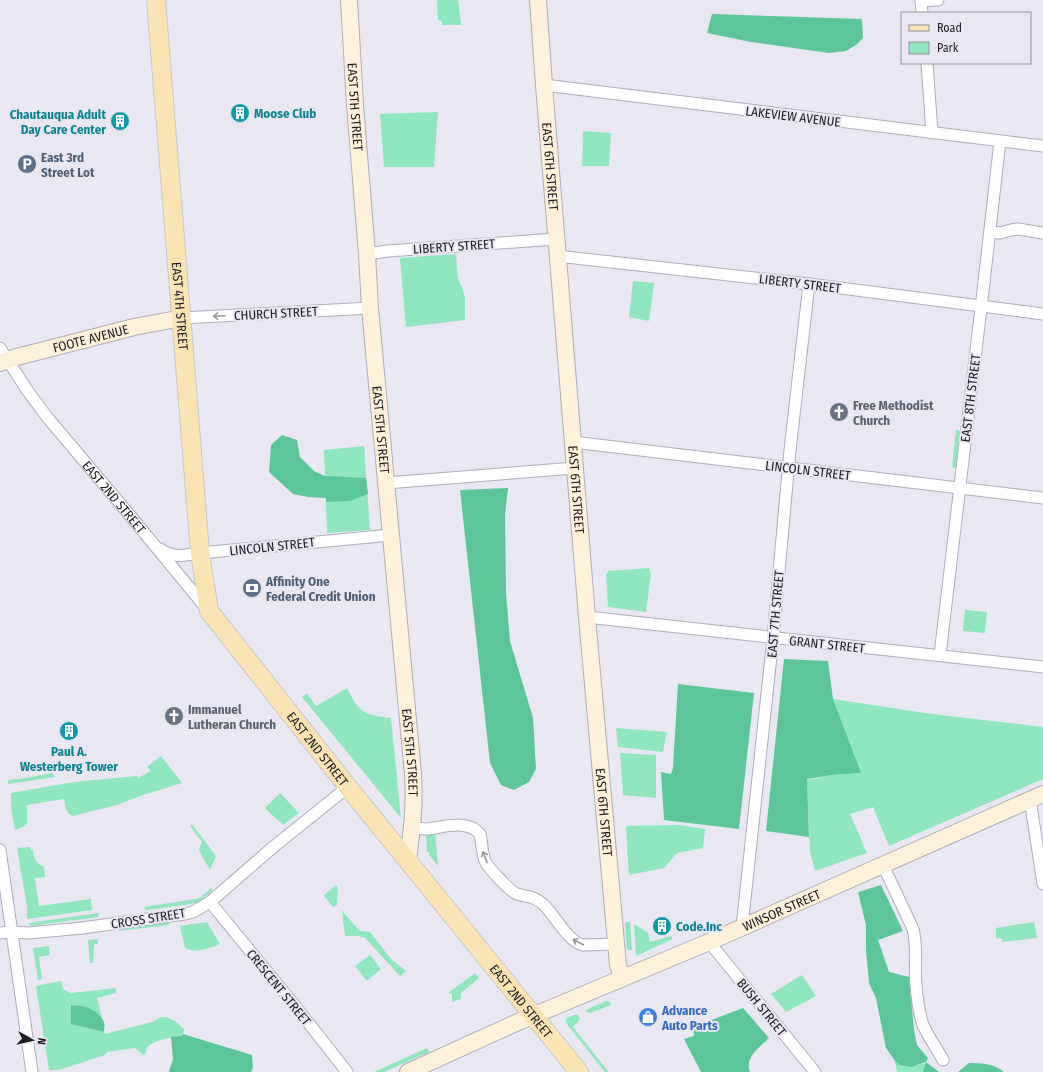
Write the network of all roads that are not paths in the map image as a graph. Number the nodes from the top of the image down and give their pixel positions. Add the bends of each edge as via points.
1 (156, 0) edge
2 (349, 0) edge
3 (538, 0) edge
4 (938, 0) edge
5 (921, 1) edge
6 (922, 12) edge
7 (927, 64) edge
8 (544, 85) junction
9 (932, 133) junction
10 (1000, 141) junction
11 (1043, 146) edge
12 (990, 232) junction
13 (1043, 233) edge
14 (549, 239) junction
15 (367, 254) junction
16 (557, 256) junction
17 (810, 284) junction
18 (981, 306) junction
19 (370, 308) junction
20 (1043, 314) edge
21 (182, 318) junction
22 (2, 357) edge
23 (573, 442) junction
24 (789, 467) junction
25 (575, 468) junction
26 (386, 483) junction
27 (959, 487) junction
28 (1043, 498) edge
29 (391, 535) junction
30 (155, 546) junction
31 (200, 553) junction
32 (209, 611) junction
33 (586, 617) junction
34 (773, 638) junction
35 (940, 655) junction
36 (1043, 667) edge
37 (348, 787) junction
38 (1037, 796) edge
39 (412, 828) junction
40 (0, 850) edge
41 (408, 860) junction
42 (883, 865) junction
43 (1043, 884) edge
44 (210, 902) junction
45 (742, 927) junction
46 (6, 933) edge
47 (709, 942) junction
48 (616, 944) junction
49 (622, 978) junction
50 (533, 1015) junction
51 (943, 1060) dead end
52 (32, 1072) edge
53 (347, 1072) edge
54 (408, 1072) edge
55 (579, 1072) edge
56 (815, 1072) edge

1 - 21 main road, EAST 4TH STREET
2 - 15 street, EAST 5TH STREET
3 - 8 street, EAST 6TH STREET
4 - 5 street
5 - 6 street
7 - 9 street
8 - 9 street, LAKEVIEW AVENUE
8 - 14 street, EAST 6TH STREET
9 - 10 street, LAKEVIEW AVENUE
10 - 11 street, LAKEVIEW AVENUE
10 - 12 street, EAST 8TH STREET
12 - 13 street via 1000,233 1018,229
12 - 18 street, EAST 8TH STREET
14 - 15 street, LIBERTY STREET
14 - 16 street, EAST 6TH STREET
15 - 19 street, EAST 5TH STREET
16 - 17 street, LIBERTY STREET
16 - 23 street, EAST 6TH STREET
17 - 18 street, LIBERTY STREET
17 - 24 street, EAST 7TH STREET
18 - 20 street, LIBERTY STREET
18 - 27 street, EAST 8TH STREET
19 -> 21 street, CHURCH STREET
19 - 26 street, EAST 5TH STREET
21 - 22 street, FOOTE AVENUE
21 - 31 main road, EAST 4TH STREET
22 - 30 street, EAST 2ND STREET via 47,417
23 - 24 street, LINCOLN STREET
23 - 25 street, EAST 6TH STREET
24 - 27 street, LINCOLN STREET
24 - 34 street, EAST 7TH STREET
25 - 26 street
25 - 33 street, EAST 6TH STREET
26 - 29 street, EAST 5TH STREET
27 - 28 street, LINCOLN STREET
27 - 35 street, EAST 8TH STREET
29 - 31 street, LINCOLN STREET
29 - 39 street, EAST 5TH STREET via 413,774
30 - 31 street, LINCOLN STREET via 171,555
30 - 32 street, EAST 2ND STREET
31 - 32 main road, EAST 4TH STREET
32 - 37 main road, EAST 2ND STREET
33 - 34 street, GRANT STREET
33 - 48 street, EAST 6TH STREET
34 - 35 street, GRANT STREET
34 - 45 street, EAST 7TH STREET
35 - 36 street, GRANT STREET
37 - 41 main road, EAST 2ND STREET
37 - 44 street, CROSS STREET
38 - 42 street, WINSOR STREET
38 - 43 street
39 - 41 street, EAST 5TH STREET
48 -> 39 street via 579,944 542,903 535,898 516,894 486,862 480,834 472,827 454,825
40 - 46 street
41 - 50 main road, EAST 2ND STREET
42 - 45 street, WINSOR STREET
42 - 51 street via 913,929 916,947 916,985 922,1020
44 - 46 street, CROSS STREET via 185,914 82,928
44 - 53 street, CRESCENT STREET
45 - 47 street, WINSOR STREET
46 - 52 street
47 - 49 street, WINSOR STREET
47 - 56 street, BUSH STREET
48 - 49 street, EAST 6TH STREET
49 - 50 street, WINSOR STREET
50 - 54 street, WINSOR STREET
50 - 55 main road, EAST 2ND STREET

